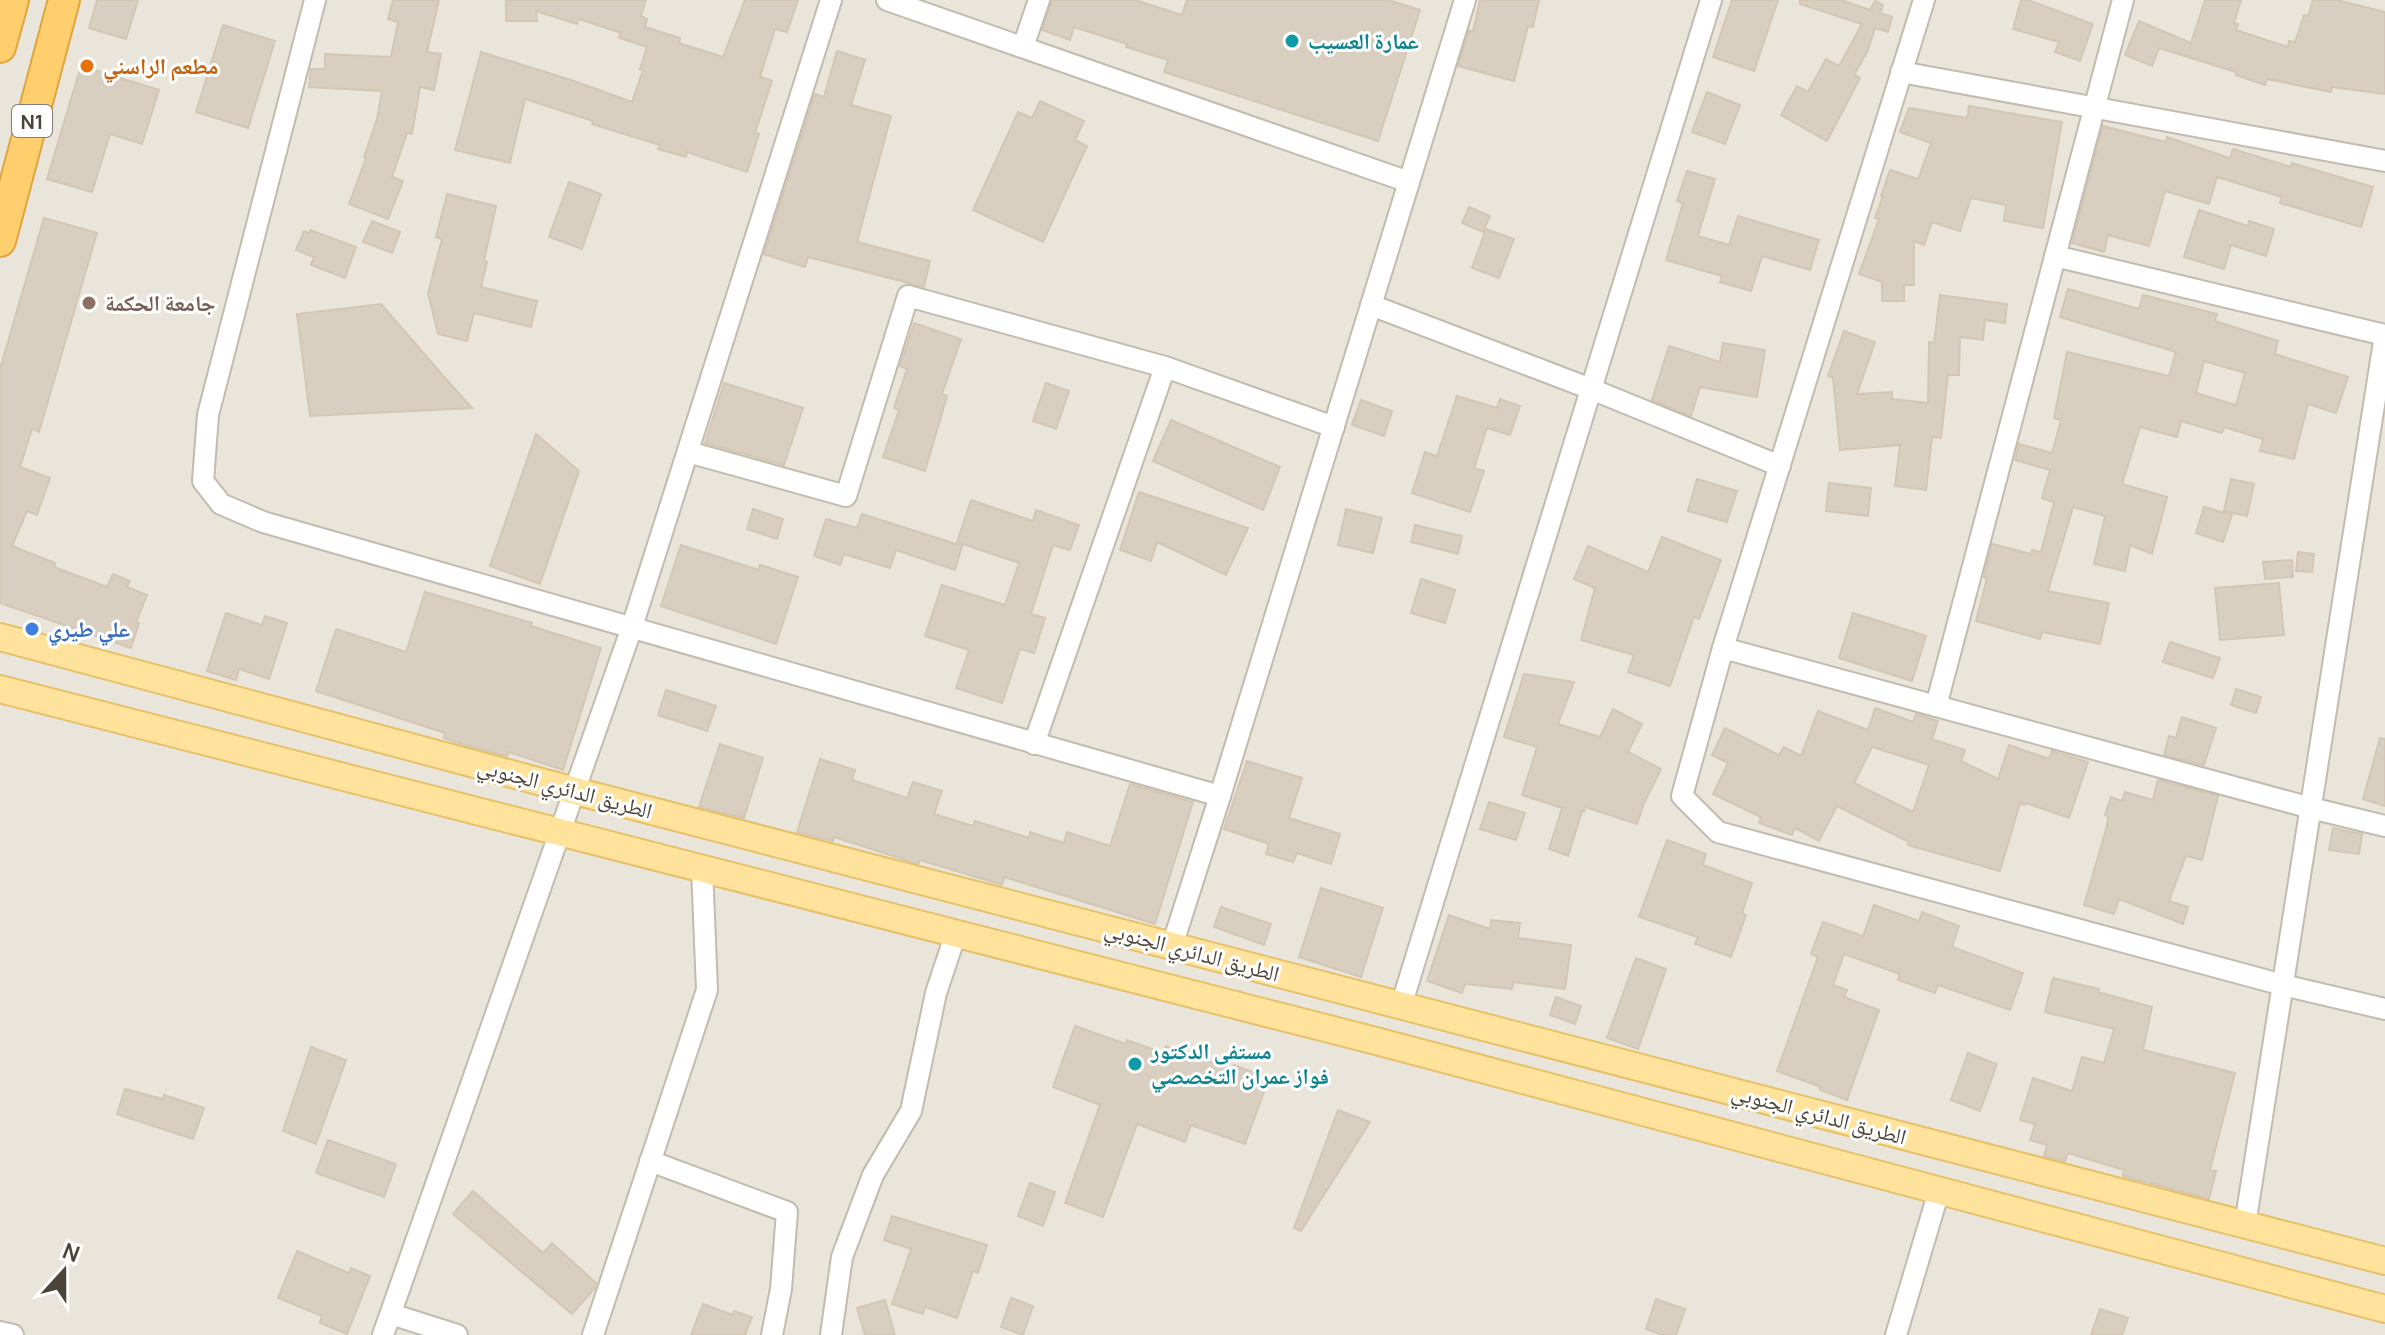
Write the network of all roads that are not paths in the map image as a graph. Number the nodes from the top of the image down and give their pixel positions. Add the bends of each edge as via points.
1 (13, 0) edge
2 (64, 0) edge
3 (315, 0) edge
4 (831, 0) edge
5 (887, 0) edge
6 (1039, 0) edge
7 (1465, 0) edge
8 (1711, 0) edge
9 (1924, 0) edge
10 (2123, 0) edge
11 (0, 47) edge
12 (1023, 47) junction
13 (1901, 72) junction
14 (2095, 107) junction
15 (2385, 161) edge
16 (1409, 182) junction
17 (0, 241) edge
18 (2055, 256) junction
19 (1371, 305) junction
20 (2385, 335) edge
21 (1165, 367) junction
22 (1591, 389) junction
23 (1334, 427) junction
24 (688, 452) junction
25 (2365, 463) junction
26 (1780, 466) junction
27 (2385, 469) edge
28 (631, 630) junction
29 (0, 637) edge
30 (1723, 648) junction
31 (0, 689) edge
32 (1936, 706) junction
33 (1034, 744) junction
34 (575, 791) junction
35 (1220, 796) junction
36 (2311, 808) junction
37 (2385, 826) edge
38 (560, 831) junction
39 (702, 868) junction
40 (956, 933) junction
41 (1172, 946) junction
42 (2283, 985) junction
43 (1401, 1006) junction
44 (2385, 1009) edge
45 (650, 1161) junction
46 (1939, 1191) junction
47 (2245, 1225) junction
48 (2385, 1261) edge
49 (2385, 1309) edge
50 (391, 1314) junction
51 (0, 1332) edge
52 (13, 1335) edge
53 (383, 1335) edge
54 (457, 1335) edge
55 (593, 1335) edge
56 (772, 1335) edge
57 (831, 1335) edge
58 (1896, 1335) edge

1 - 11 highway
2 - 17 highway, N1
3 - 28 street via 208,415 203,481 221,504 263,522
4 - 24 street
5 - 12 street
6 - 12 street
7 - 16 street
8 - 22 street
9 - 13 street
10 - 14 street
12 - 16 street
13 - 14 street
13 - 26 street
14 - 15 street
14 - 18 street
16 - 19 street
18 - 20 street
18 - 32 street
19 - 22 street
19 - 23 street
20 - 25 street
21 - 23 street
21 - 24 street via 908,296 846,496
21 - 33 street
22 - 26 street
22 - 43 street
23 - 35 street
24 - 28 street
25 - 27 street
25 - 36 street
26 - 30 street
28 - 33 street
28 - 34 street
29 - 34 main road, الطريق الدائري الجنوبي
30 - 32 street
30 - 42 street via 1682,796 1718,832
31 - 38 main road, الطريق الدائري الجنوبي
32 - 36 street
33 - 35 street
34 - 38 street
34 - 41 main road, الطريق الدائري الجنوبي
35 - 41 street
36 - 37 street
36 - 42 street
38 - 39 main road, الطريق الدائري الجنوبي
38 - 50 street
39 - 40 main road, الطريق الدائري الجنوبي
39 - 45 street via 707,990
40 - 46 main road, الطريق الدائري الجنوبي
40 - 57 street via 936,993 911,1111 873,1175 842,1257
41 - 43 main road, الطريق الدائري الجنوبي
42 - 44 street
42 - 47 street
43 - 47 main road, الطريق الدائري الجنوبي
45 - 55 street
45 - 56 street via 787,1212
46 - 49 main road, الطريق الدائري الجنوبي
46 - 58 street
47 - 48 main road, الطريق الدائري الجنوبي
50 - 53 street
50 - 54 street
51 - 52 street

